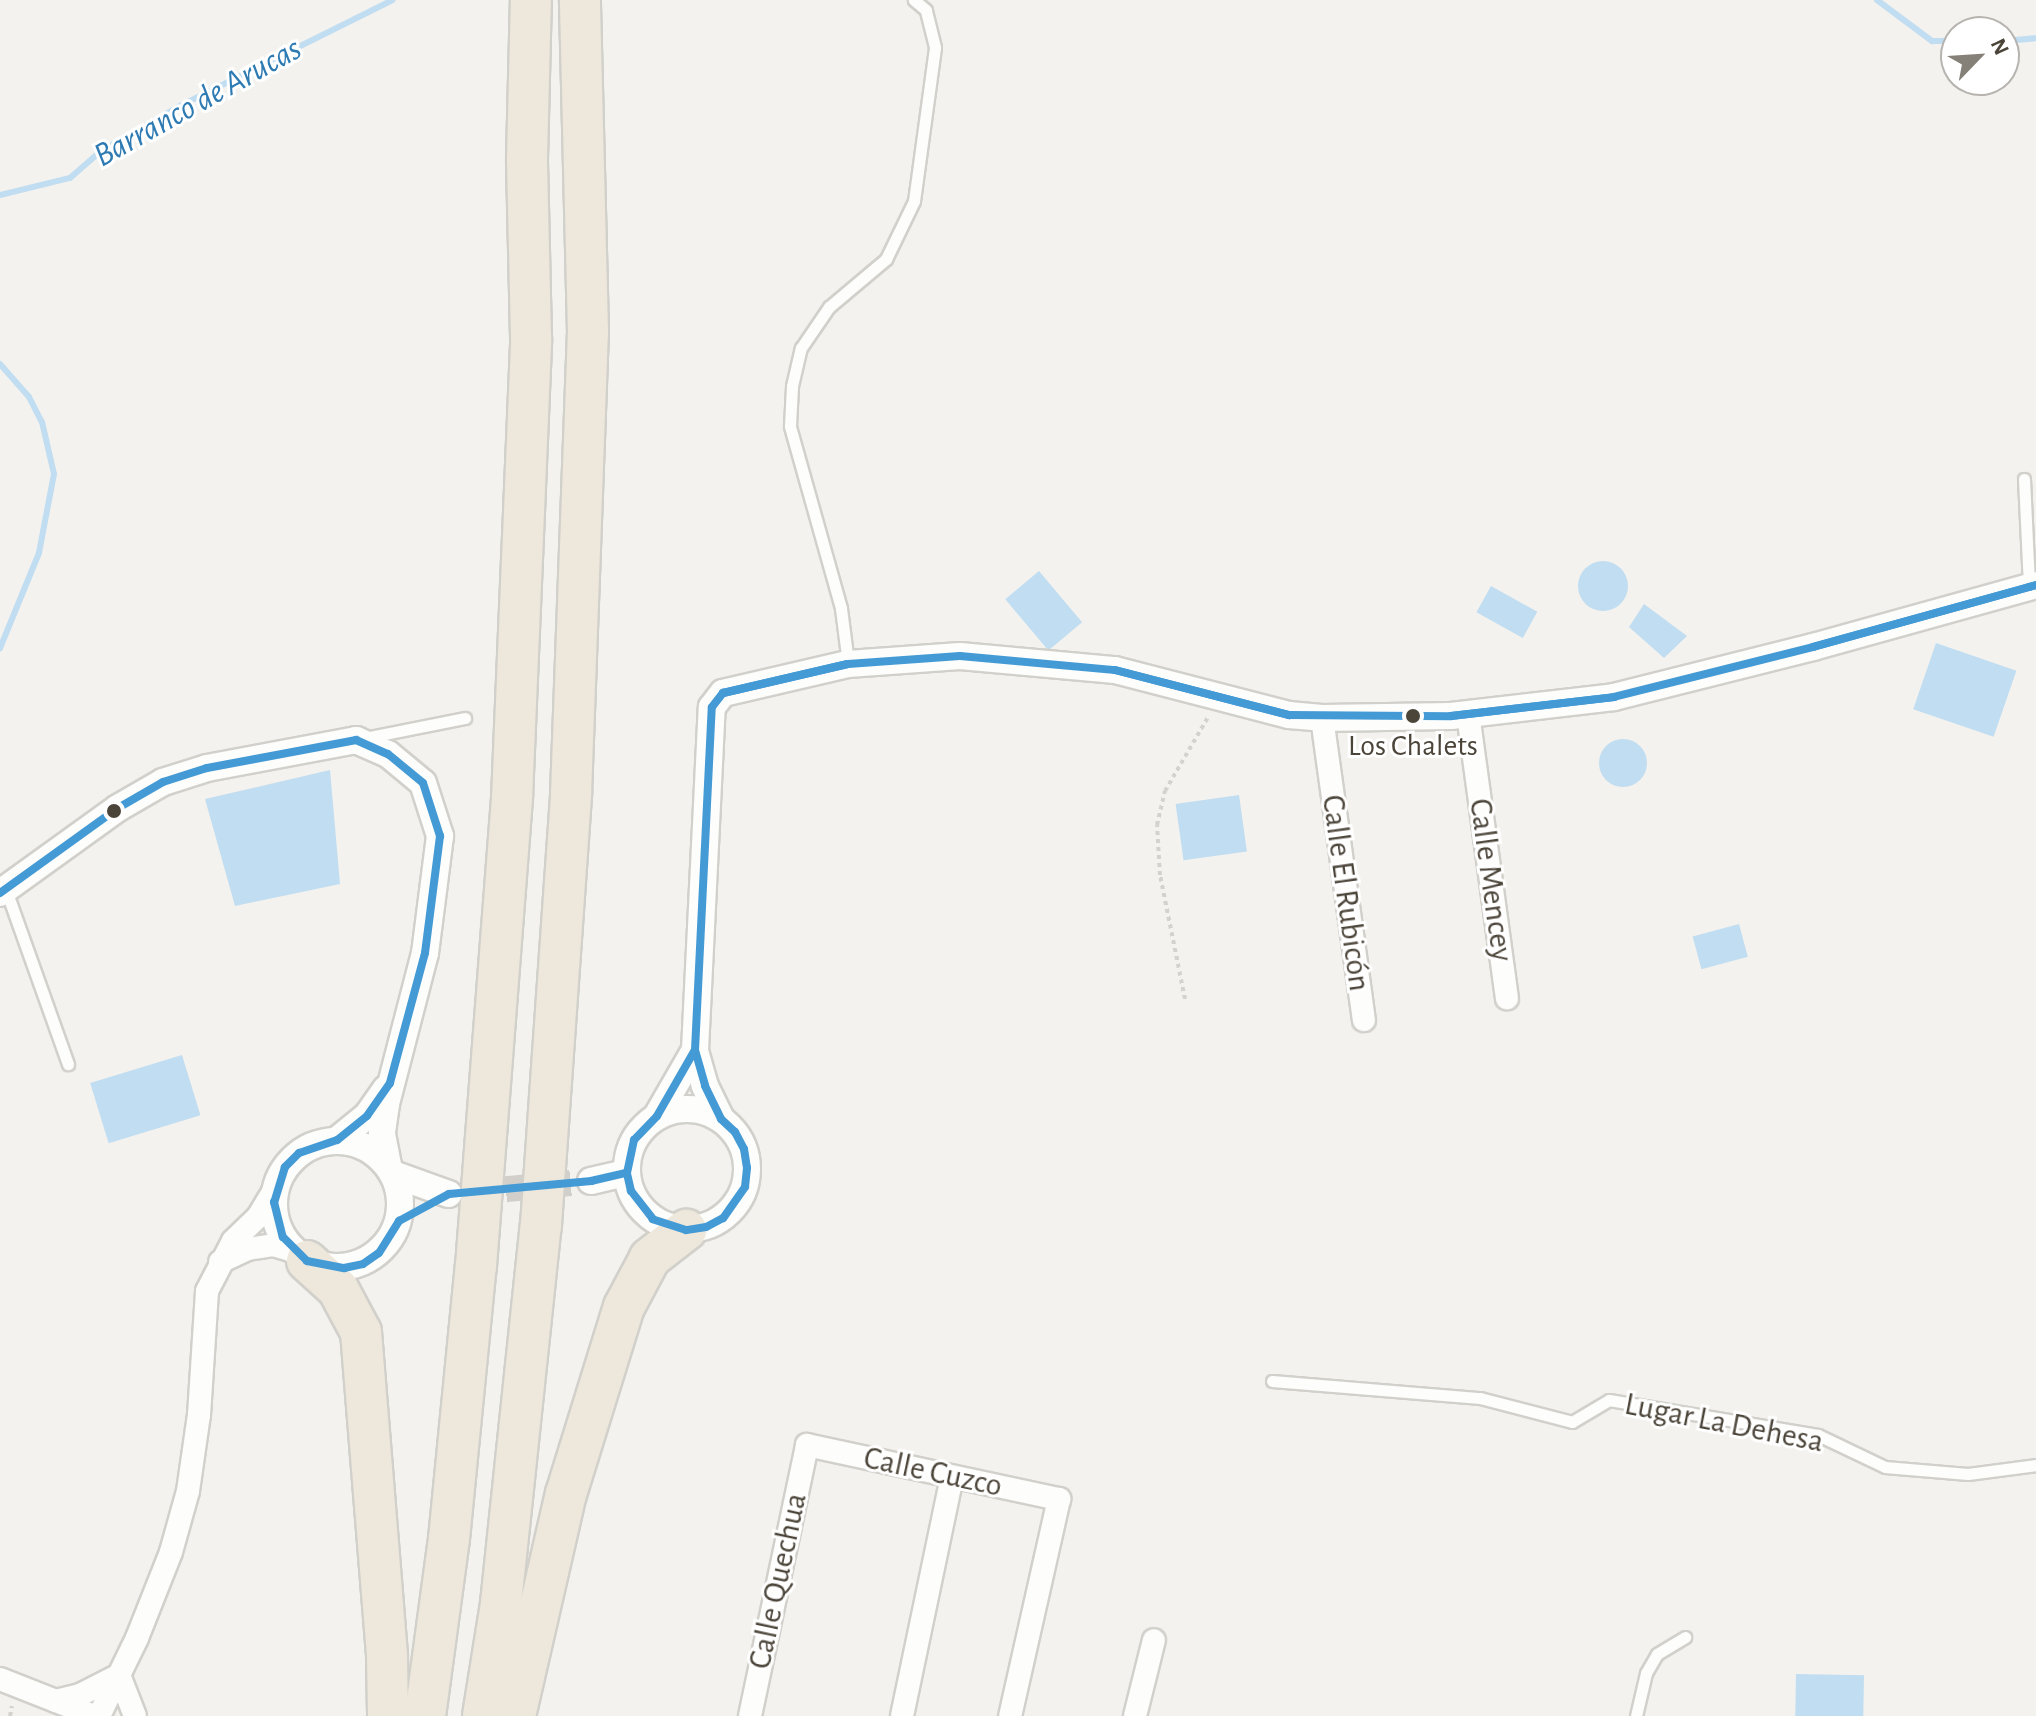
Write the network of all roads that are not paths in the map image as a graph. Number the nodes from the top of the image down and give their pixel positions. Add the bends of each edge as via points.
1 (508, 0) edge
2 (531, 0) edge
3 (580, 0) edge
4 (914, 0) edge
5 (527, 154) junction
6 (2024, 479) dead end
7 (2033, 586) edge
8 (848, 664) junction
9 (1468, 714) junction
10 (465, 718) dead end
11 (1322, 718) junction
12 (356, 740) junction
13 (3, 891) edge
14 (1507, 998) dead end
15 (1364, 1020) dead end
16 (695, 1050) junction
17 (68, 1064) dead end
18 (390, 1083) junction
19 (657, 1116) junction
20 (721, 1119) junction
21 (337, 1140) junction
22 (391, 1170) junction
23 (627, 1173) junction
24 (591, 1181) tunnel mouth
25 (277, 1185) junction
26 (399, 1221) junction
27 (686, 1230) junction
28 (301, 1256) junction
29 (220, 1262) junction
30 (1272, 1381) dead end
31 (807, 1445) joint
32 (2036, 1465) edge
33 (952, 1477) junction
34 (1685, 1637) dead end
35 (1154, 1640) dead end
36 (119, 1675) junction
37 (0, 1679) edge
38 (56, 1701) junction
39 (97, 1716) edge
40 (135, 1716) edge
41 (388, 1716) edge
42 (425, 1716) edge
43 (483, 1716) edge
44 (515, 1716) edge
45 (750, 1716) edge
46 (902, 1716) edge
47 (1010, 1716) edge
48 (1135, 1716) edge
49 (1636, 1716) edge

1 - 5 highway via 506,93
2 - 5 highway
3 - 43 highway via 588,332 567,857 541,1225 501,1603
4 - 8 lane via 926,10 935,47 914,201 886,259 829,307 801,348 792,386 790,426 841,608
5 - 42 highway via 531,338 512,798 475,1281
6 - 7 lane
7 - 9 street via 1614,697
8 - 11 street via 960,656 1115,670
8 - 16 street via 744,686 723,693 712,707
9 - 11 street
9 - 14 street, Calle Mencey
10 - 12 lane
11 - 15 street, Calle El Rubicón
12 - 13 street via 207,768 163,782
12 - 18 street via 388,754 423,783 440,836 425,953
13 - 17 lane
16 - 19 street
16 - 20 street
18 - 21 street via 367,1116
18 - 22 street via 382,1134
19 - 20 street via 689,1108
19 - 23 street via 634,1140
20 - 27 street via 744,1149 745,1187 723,1218
21 - 22 street via 356,1143
21 - 25 street via 299,1153
22 - 26 street via 399,1189
22 - 26 street via 449,1194
23 - 24 street
23 - 27 street via 640,1206 669,1227
25 - 28 street via 276,1221
25 - 29 street
26 - 28 street via 391,1239 363,1264 325,1267
27 - 44 highway via 650,1258 624,1307 566,1494
28 - 29 street via 273,1245
28 - 41 highway via 338,1289 361,1332
29 - 36 street via 202,1318 199,1415 188,1491 171,1552
30 - 32 lane, Lugar La Dehesa via 1480,1398 1572,1422 1609,1400 1818,1435 1885,1467 1968,1474
31 - 33 street, Calle Cuzco
31 - 45 street, Calle Quechua
33 - 46 street
33 - 47 street, Calle Cuzco via 1059,1499
34 - 49 lane via 1657,1654 1646,1673
35 - 48 street
36 - 38 street
36 - 39 street
36 - 40 street
37 - 38 street
38 - 39 street

